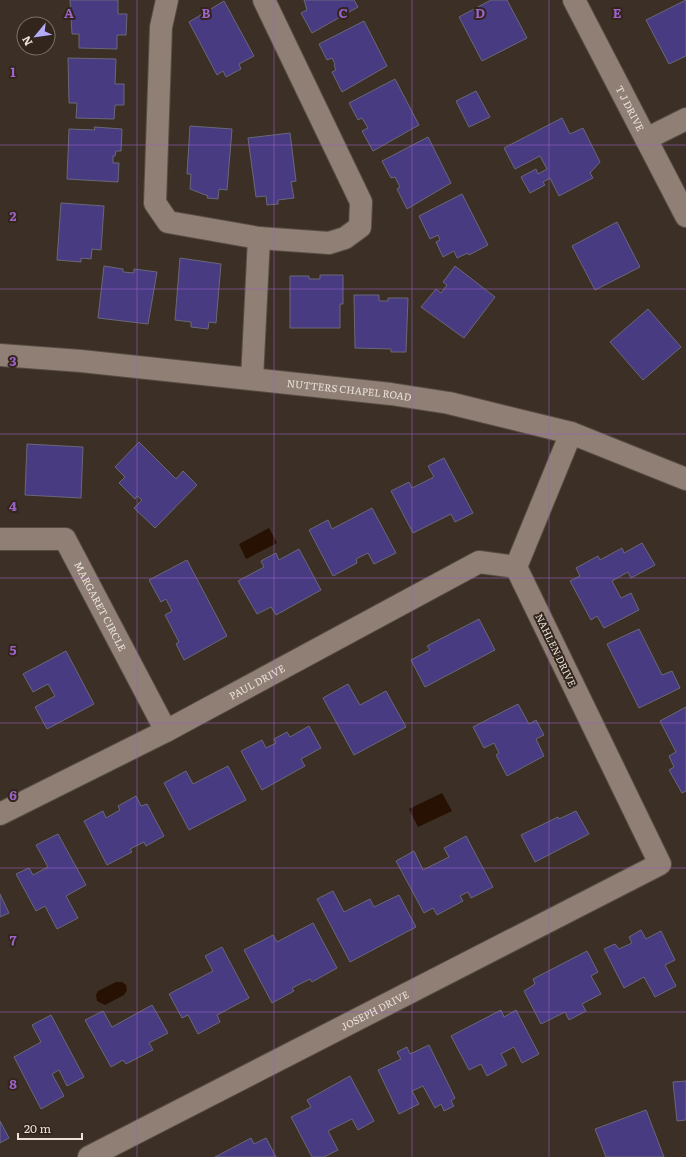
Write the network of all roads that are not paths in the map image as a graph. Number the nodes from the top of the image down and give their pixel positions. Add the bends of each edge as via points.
1 (166, 0) edge
2 (264, 0) edge
3 (574, 0) edge
4 (686, 119) edge
5 (646, 139) junction
6 (686, 216) edge
7 (259, 238) junction
8 (0, 355) edge
9 (252, 379) junction
10 (571, 433) junction
11 (686, 479) edge
12 (0, 539) edge
13 (516, 566) junction
14 (166, 731) junction
15 (0, 814) edge
16 (660, 864) joint
17 (89, 1157) edge

1 - 7 street via 161,27 154,203 168,222
2 - 7 street via 361,202 360,227 345,238 329,243
3 - 5 street, T J DRIVE
4 - 5 street
5 - 6 street, T J DRIVE
7 - 9 street
8 - 9 street, NUTTERS CHAPEL ROAD
9 - 10 street, NUTTERS CHAPEL ROAD via 449,403
10 - 11 street, NUTTERS CHAPEL ROAD
10 - 13 street
12 - 14 street, MARGARET CIRCLE via 65,539
13 - 14 street, PAUL DRIVE via 479,562
13 - 16 street, NAHLEN DRIVE
14 - 15 street, PAUL DRIVE
16 - 17 street, JOSEPH DRIVE

